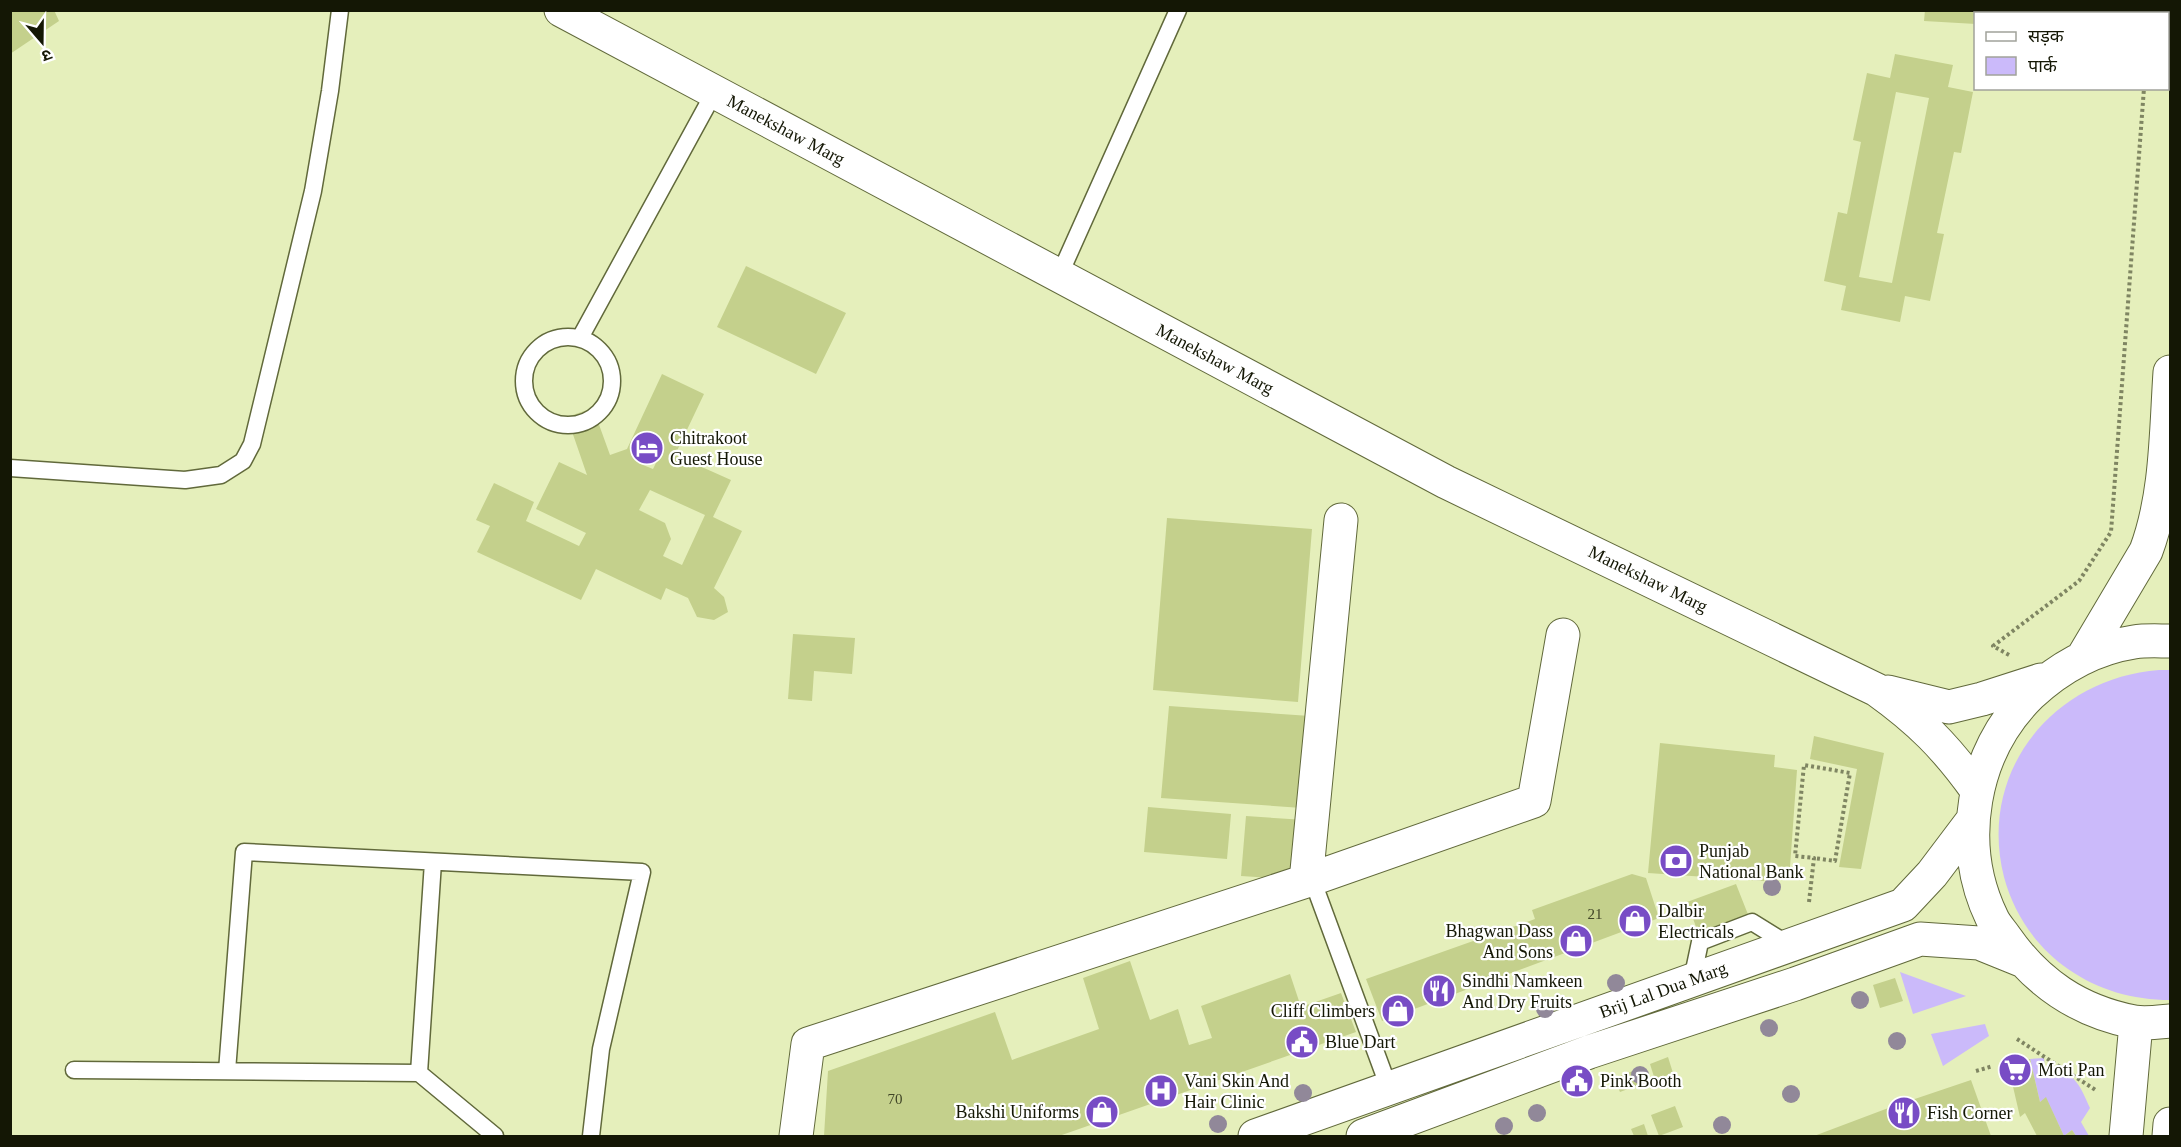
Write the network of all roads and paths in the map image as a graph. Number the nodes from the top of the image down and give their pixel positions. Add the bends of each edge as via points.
1 (340, 10) edge
2 (561, 10) edge
3 (1178, 10) edge
4 (2144, 90) edge
5 (715, 91) junction
6 (1059, 276) junction
7 (580, 338) junction
8 (2170, 372) edge
9 (10, 468) edge
10 (1341, 520) dead end
11 (1563, 635) dead end
12 (2170, 641) edge
13 (2083, 657) junction
14 (2049, 678) junction
15 (1877, 690) junction
16 (1974, 805) junction
17 (1814, 858) junction
18 (433, 862) junction
19 (1309, 880) junction
20 (1797, 942) junction
21 (2021, 960) junction
22 (2170, 1022) edge
23 (2136, 1023) junction
24 (2017, 1039) dead end
25 (1993, 1066) dead end
26 (74, 1070) dead end
27 (227, 1071) junction
28 (1976, 1071) dead end
29 (419, 1073) junction
30 (1389, 1088) junction
31 (2099, 1093) dead end
32 (2170, 1124) edge
33 (495, 1137) edge
34 (591, 1137) edge
35 (796, 1137) edge
36 (1255, 1137) edge
37 (1363, 1137) edge
38 (2126, 1137) edge
39 (2169, 1137) edge

1 - 9 lane via 313,191 252,444 243,461 221,475 185,480
2 - 5 street, Manekshaw Marg
3 - 6 lane
4 - 14 path via 2111,532 2079,581 1993,646
5 - 6 street, Manekshaw Marg
5 - 7 lane
6 - 15 street, Manekshaw Marg via 1446,482
7 - 7 lane via 551,340 528,361 524,381 528,401 541,416 560,424 580,423 598,413 610,396 612,377 605,357
8 - 13 street via 2164,467 2153,533
10 - 19 street
11 - 19 street via 1534,801
12 - 13 street via 2134,642
13 - 14 street
14 - 15 street, Manekshaw Marg via 1949,707
14 - 16 street via 2016,709 1992,746
15 - 16 street, Manekshaw Marg via 1904,709 1952,757
16 - 20 street, Brij Lal Dua Marg via 1952,850 1903,904
16 - 21 street via 1976,871 1992,918
17 - 17 path via 1795,856 1804,765 1850,773 1834,861
17 - 20 path
18 - 27 lane via 244,852
18 - 29 lane
18 - 34 lane via 642,872 601,1049
19 - 30 lane
19 - 35 street via 808,1044
20 - 30 street, Brij Lal Dua Marg
21 - 23 street via 2052,988 2089,1009
21 - 37 street, Brij Lal Dua Marg via 1980,943 1920,939 1589,1052
22 - 23 street
23 - 38 street
24 - 31 path
25 - 28 path
26 - 27 lane
27 - 29 lane
29 - 33 lane
30 - 36 street, Brij Lal Dua Marg
32 - 39 street

